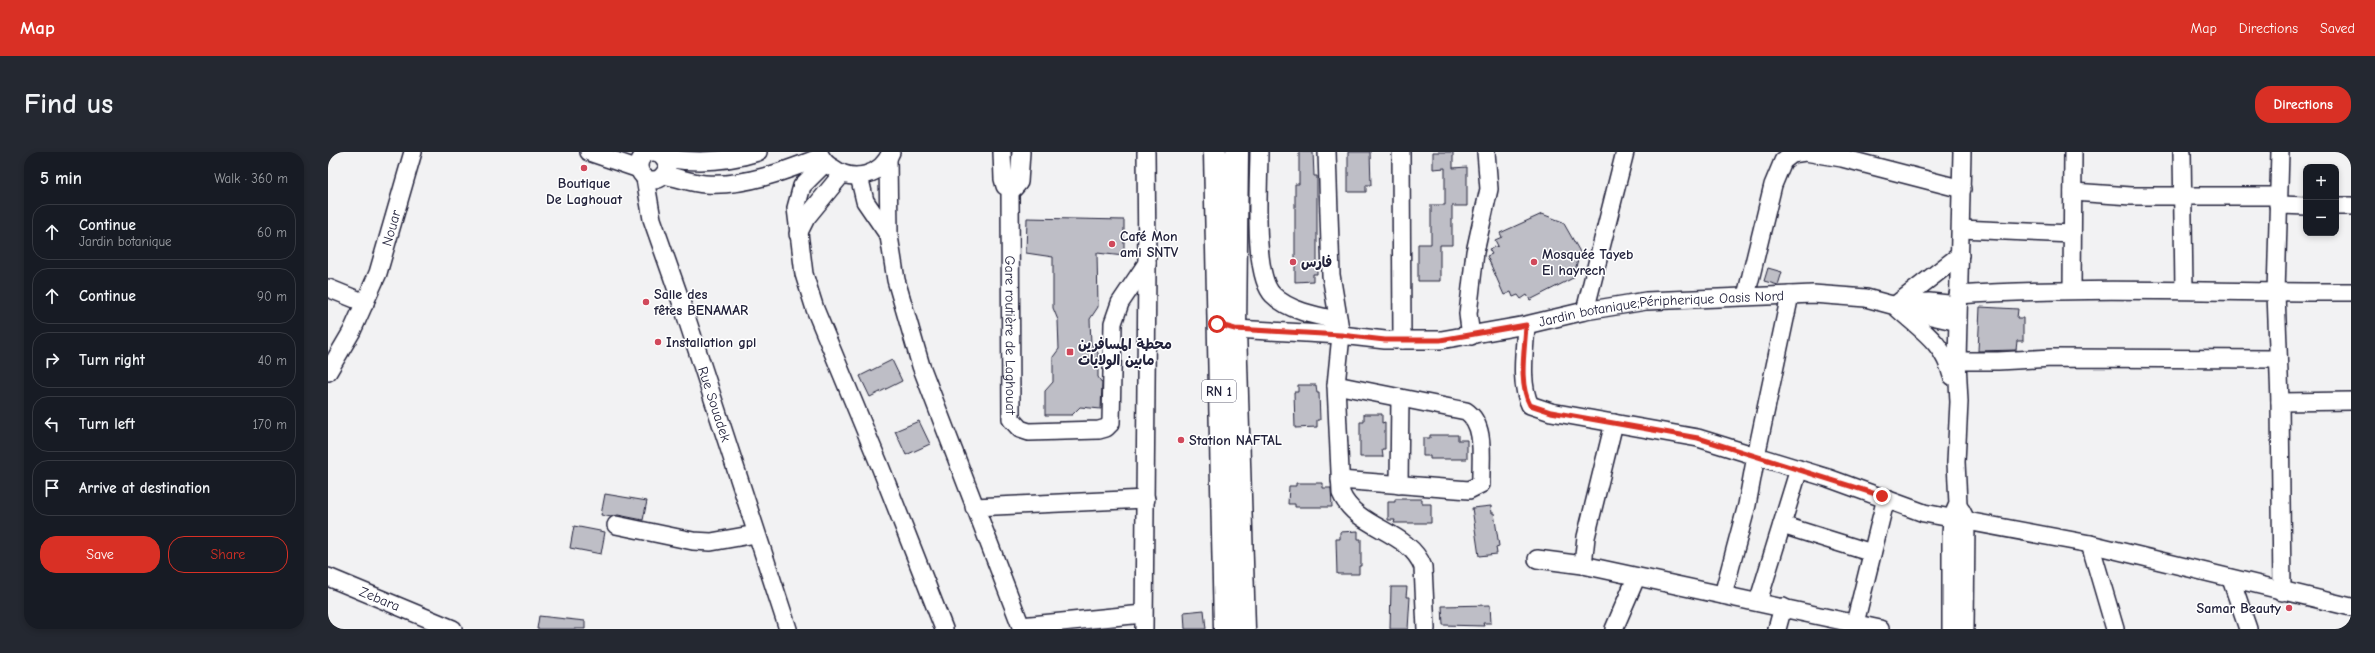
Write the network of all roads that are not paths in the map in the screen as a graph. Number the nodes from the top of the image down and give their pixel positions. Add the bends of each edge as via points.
1 (413, 152) edge
2 (589, 152) edge
3 (758, 152) edge
4 (1002, 152) edge
5 (1021, 152) edge
6 (1146, 152) edge
7 (1215, 152) edge
8 (1237, 152) edge
9 (1259, 152) edge
10 (1327, 152) edge
11 (1401, 152) edge
12 (1486, 152) edge
13 (1625, 152) edge
14 (1962, 152) edge
15 (2073, 152) edge
16 (2182, 152) edge
17 (2280, 152) edge
18 (1796, 153) edge
19 (890, 155) edge
20 (822, 158) edge
21 (650, 159) edge
22 (842, 174) junction
23 (859, 176) junction
24 (1010, 188) junction
25 (1962, 189) junction
26 (2073, 192) junction
27 (2182, 195) junction
28 (2278, 201) junction
29 (2303, 205) edge
30 (2339, 206) edge
31 (2351, 206) edge
32 (1961, 229) junction
33 (798, 234) junction
34 (2072, 234) junction
35 (889, 236) junction
36 (1960, 255) junction
37 (1147, 263) junction
38 (328, 288) edge
39 (2072, 290) junction
40 (2184, 290) junction
41 (2351, 292) edge
42 (2276, 293) junction
43 (1790, 294) junction
44 (1746, 296) junction
45 (1958, 300) junction
46 (364, 303) junction
47 (1896, 305) junction
48 (1584, 311) junction
49 (1958, 322) junction
50 (1526, 325) junction
51 (1226, 326) junction
52 (1340, 328) junction
53 (1471, 336) junction
54 (1402, 340) junction
55 (2277, 359) junction
56 (1957, 361) junction
57 (328, 372) edge
58 (1336, 385) junction
59 (1400, 398) junction
60 (2351, 401) edge
61 (1959, 402) junction
62 (2280, 402) junction
63 (1614, 423) junction
64 (1756, 456) junction
65 (1799, 469) junction
66 (1340, 480) junction
67 (1399, 485) junction
68 (1886, 498) junction
69 (1146, 499) junction
70 (974, 507) junction
71 (1958, 514) junction
72 (616, 525) dead end
73 (1782, 525) junction
74 (756, 534) junction
75 (2090, 544) junction
76 (1872, 553) junction
77 (1537, 560) dead end
78 (1584, 565) junction
79 (328, 577) edge
80 (1636, 578) junction
81 (2231, 579) junction
82 (2282, 592) junction
83 (1723, 595) junction
84 (1758, 602) junction
85 (1783, 607) junction
86 (2351, 607) edge
87 (1144, 621) edge
88 (1855, 623) junction
89 (1022, 627) edge
90 (453, 629) edge
91 (788, 629) edge
92 (944, 629) edge
93 (1225, 629) edge
94 (1244, 629) edge
95 (1426, 629) edge
96 (1614, 629) edge
97 (1777, 629) edge
98 (1880, 629) edge
99 (1951, 629) edge
100 (1966, 629) edge
101 (2115, 629) edge
102 (2248, 629) edge

1 - 46 street, Nouar via 378,273
2 - 21 street via 607,158
3 - 21 street via 697,162
4 - 24 street via 1003,179 1005,186
5 - 24 street via 1019,182 1014,188
6 - 37 street
7 - 51 highway, RN 1
8 - 51 highway, RN 1
9 - 52 street via 1258,225 1263,277 1267,287 1274,296 1294,308
10 - 52 street via 1331,275
11 - 54 street
12 - 53 street via 1489,189 1475,252 1468,314
13 - 48 street
14 - 25 street
15 - 26 street
16 - 27 street
17 - 28 street
18 - 25 street via 1842,158
18 - 44 street via 1783,161 1773,185
19 - 23 street via 881,167 870,174
19 - 35 street
20 - 21 street via 765,177 705,184 663,175 653,180
20 - 22 street
20 - 33 street via 802,186 796,208
21 - 74 street, Rue Souadek via 654,225
22 - 23 street
22 - 33 street via 806,218
23 - 35 street via 865,201
24 - 37 street, Gare routière de Laghouat via 1011,419 1020,429 1029,432 1099,430 1111,423 1115,311
25 - 32 street
26 - 27 street via 2131,196
26 - 34 street
27 - 28 street
27 - 40 street
28 - 29 street
28 - 42 street
30 - 31 street
32 - 34 street
32 - 36 street
33 - 92 street via 804,274 815,309
34 - 39 street
35 - 70 street via 896,280 921,366
36 - 45 street
36 - 47 street
37 - 69 street
38 - 46 street
39 - 40 street, Jardin botanique;Péripherique Oasis Nord
39 - 45 street, Jardin botanique;Péripherique Oasis Nord
40 - 42 street, Jardin botanique;Péripherique Oasis Nord
41 - 42 street, Jardin botanique;Péripherique Oasis Nord
42 - 55 street
43 - 44 street, Jardin botanique;Péripherique Oasis Nord
43 - 47 street, Jardin botanique;Péripherique Oasis Nord via 1834,294
43 - 64 street
44 - 48 street, Jardin botanique;Péripherique Oasis Nord via 1646,301
45 - 47 street, Jardin botanique;Péripherique Oasis Nord
45 - 49 street
46 - 57 street, Nouar via 352,331
47 - 49 street
47 - 61 street via 1931,337 1945,354
48 - 50 street, Jardin botanique;Péripherique Oasis Nord
49 - 56 street
50 - 53 street, Jardin botanique;Péripherique Oasis Nord
50 - 63 street via 1524,366 1526,397 1530,405 1551,412
51 - 52 street
51 - 93 highway, RN 1
51 - 94 highway, RN 1
52 - 54 street, Jardin botanique;Péripherique Oasis Nord via 1385,340
52 - 58 street
53 - 54 street, Jardin botanique;Péripherique Oasis Nord via 1440,340
55 - 56 street via 2052,358
55 - 62 street
56 - 61 street
58 - 59 street
58 - 66 street
59 - 67 street
59 - 67 street via 1466,411 1474,417 1479,426 1481,484 1469,490
60 - 62 street
61 - 71 street via 1956,462
62 - 82 street
63 - 64 street via 1698,438
63 - 78 street via 1586,537
64 - 65 street
64 - 83 street via 1747,505
65 - 68 street
65 - 73 street
66 - 67 street
66 - 95 street via 1344,502 1353,512 1404,543 1420,558 1423,567
68 - 71 street via 1924,513
68 - 76 street
69 - 70 street
69 - 87 street
70 - 89 street
71 - 75 street
71 - 99 street
71 - 100 street
72 - 74 street via 693,542 711,542
73 - 76 street
73 - 84 street
74 - 91 street, Rue Souadek
75 - 81 street
75 - 101 street
76 - 88 street
77 - 78 street
78 - 80 street
79 - 90 street, Zebara
80 - 83 street
80 - 96 street
81 - 82 street
81 - 102 street
82 - 86 street
83 - 84 street
84 - 85 street
85 - 88 street
85 - 97 street
87 - 89 street
88 - 98 street

